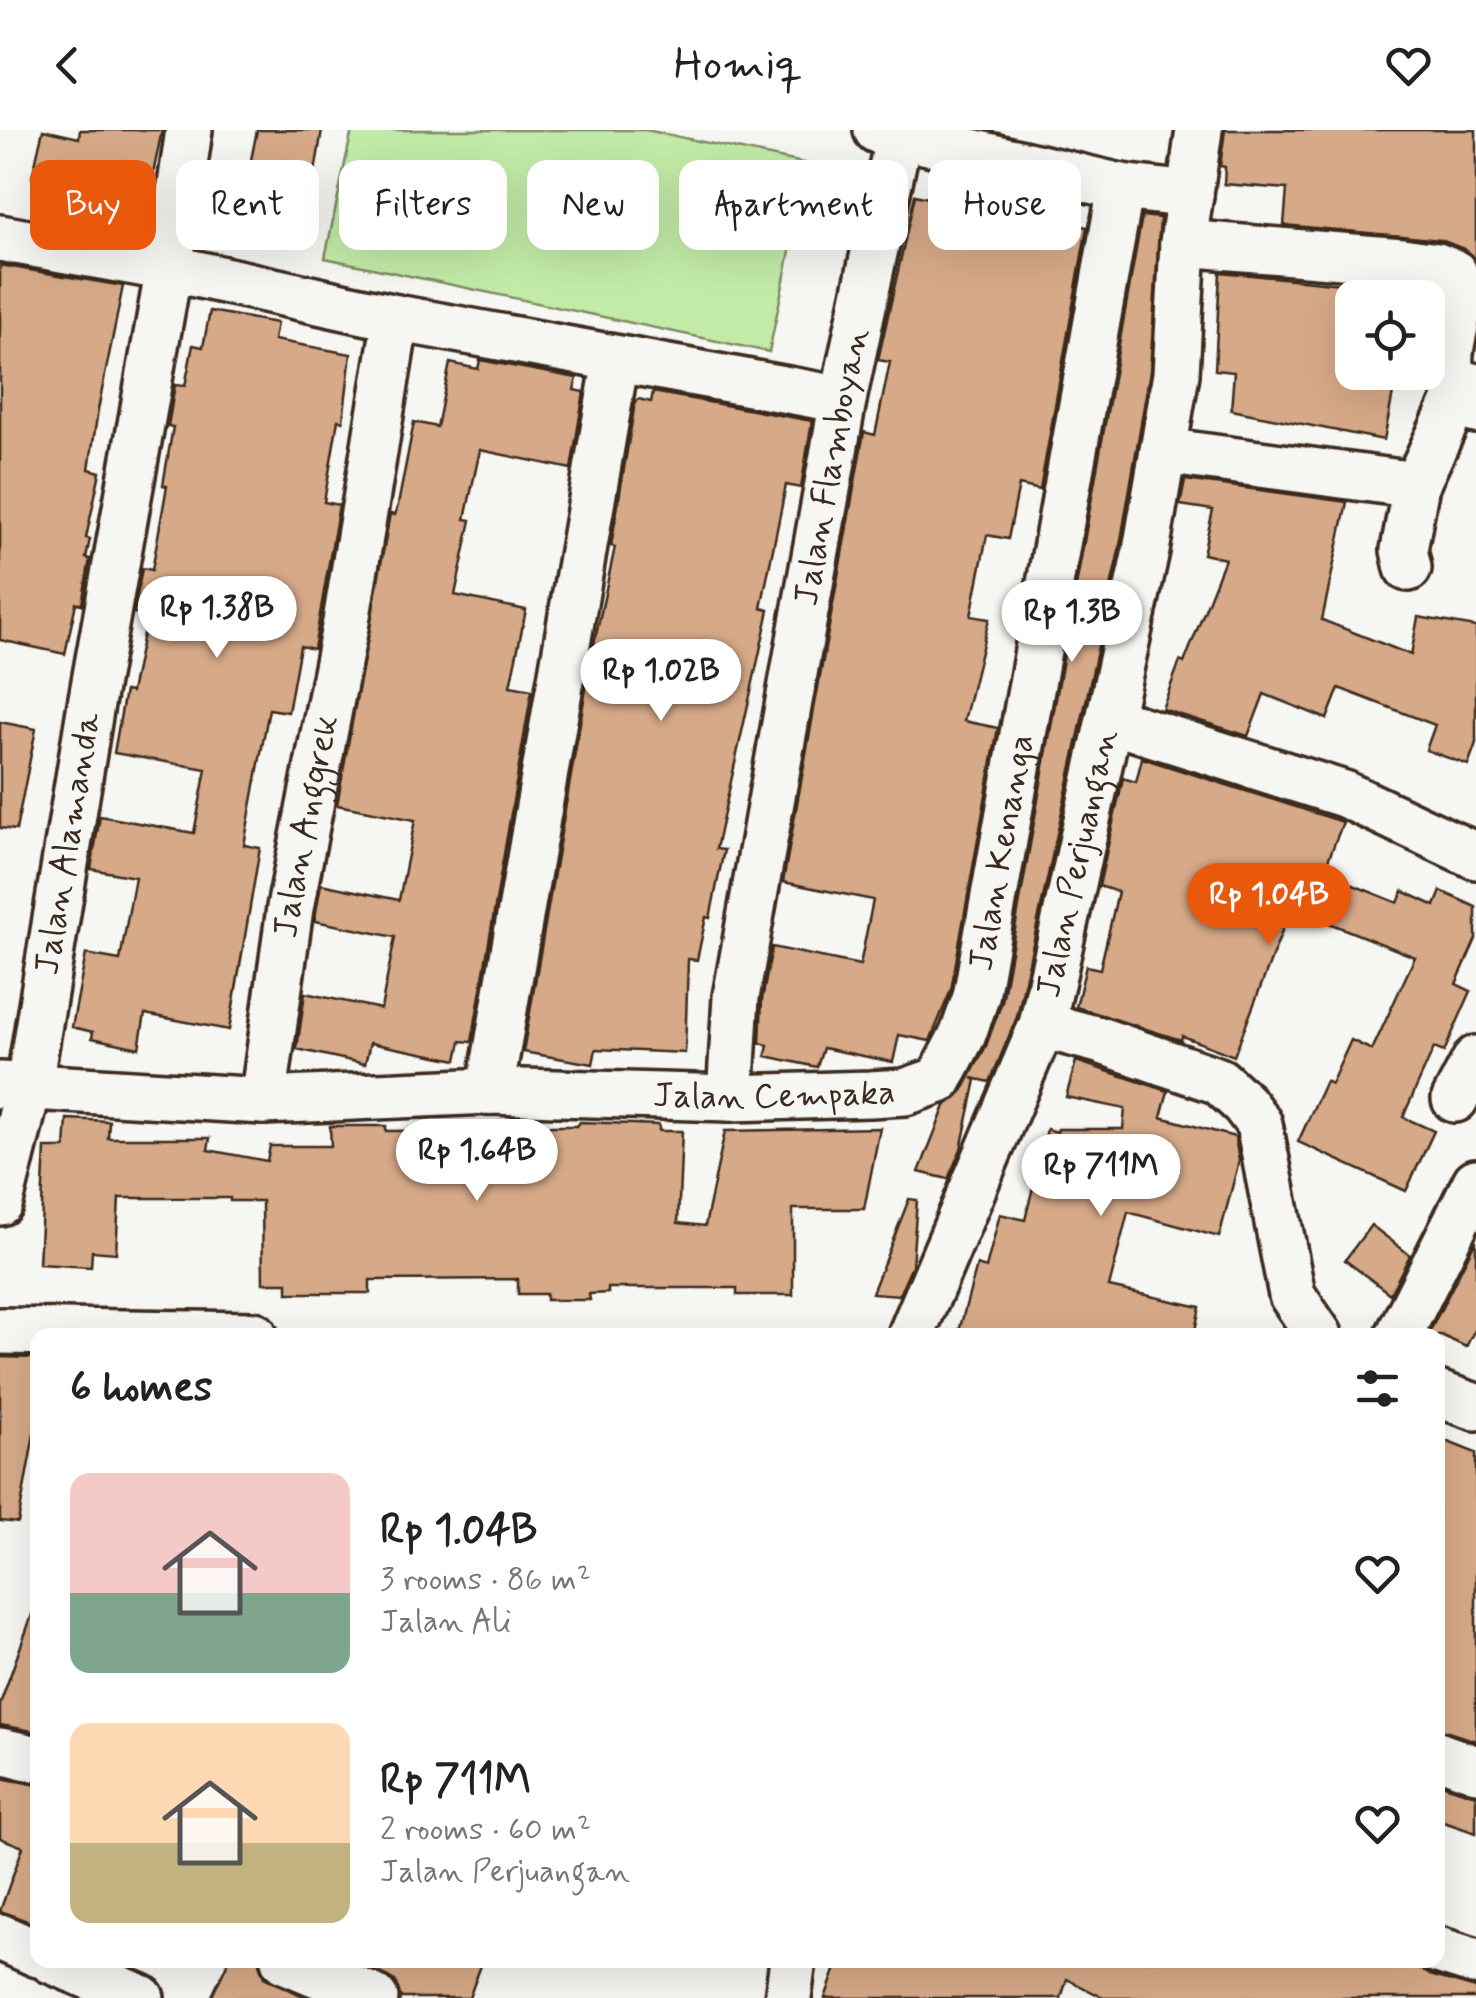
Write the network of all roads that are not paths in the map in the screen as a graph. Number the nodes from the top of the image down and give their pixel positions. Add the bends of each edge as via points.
1 (189, 130) edge
2 (1199, 130) edge
3 (892, 132) edge
4 (1121, 187) junction
5 (1190, 195) junction
6 (0, 238) edge
7 (1183, 243) junction
8 (169, 268) junction
9 (396, 318) junction
10 (616, 360) junction
11 (1476, 387) edge
12 (844, 400) junction
13 (1476, 410) edge
14 (1164, 452) junction
15 (1416, 485) junction
16 (1408, 568) dead end
17 (1110, 720) junction
18 (1476, 856) edge
19 (1042, 1025) junction
20 (1476, 1059) edge
21 (14, 1085) edge
22 (920, 1086) joint
23 (490, 1091) junction
24 (730, 1098) junction
25 (1455, 1099) dead end
26 (263, 1101) junction
27 (1476, 1182) edge
28 (0, 1202) edge
29 (915, 1328) edge
30 (1314, 1328) edge
31 (1402, 1328) edge
32 (0, 1331) edge
33 (30, 1331) edge
34 (1445, 1396) edge
35 (1476, 1407) edge
36 (0, 1752) edge
37 (30, 1758) edge
38 (1445, 1758) edge
39 (1476, 1769) edge
40 (0, 1937) edge
41 (30, 1950) edge
42 (1445, 1952) edge
43 (1476, 1962) edge
44 (70, 1968) edge
45 (303, 1968) edge
46 (792, 1968) edge
47 (141, 1998) edge
48 (376, 1998) edge
49 (788, 1998) edge

1 - 8 street, Jalan Alamanda
2 - 5 street, Jalan Perjuangan
3 - 4 street
3 - 12 street, Jalan Flamboyan
4 - 5 street
4 - 22 street, Jalan Kenanga via 976,998 939,1080
5 - 7 street, Jalan Perjuangan
6 - 8 street
7 - 11 street via 1402,261 1454,273 1462,289 1448,369 1455,382
7 - 14 street, Jalan Perjuangan
8 - 9 street
8 - 21 street, Jalan Alamanda
9 - 10 street
9 - 26 street, Jalan Anggrek via 290,908
10 - 12 street
10 - 23 street
12 - 24 street, Jalan Flamboyan via 736,997
13 - 15 street via 1454,404
14 - 15 street
14 - 17 street, Jalan Perjuangan
15 - 16 street via 1404,550
17 - 18 street via 1344,794
17 - 19 street, Jalan Perjuangan
19 - 29 street, Jalan Perjuangan
19 - 30 street via 1219,1081 1244,1104 1259,1124 1292,1294
20 - 25 street
21 - 26 street, Jalan Cempaka
21 - 28 street, Jalan Alamanda
22 - 24 street, Jalan Cempaka
23 - 24 street, Jalan Cempaka
23 - 26 street, Jalan Cempaka
27 - 31 street
32 - 33 street
34 - 35 street
36 - 37 street
38 - 39 street
40 - 41 street
42 - 43 street
44 - 47 street
45 - 48 street
46 - 49 street

